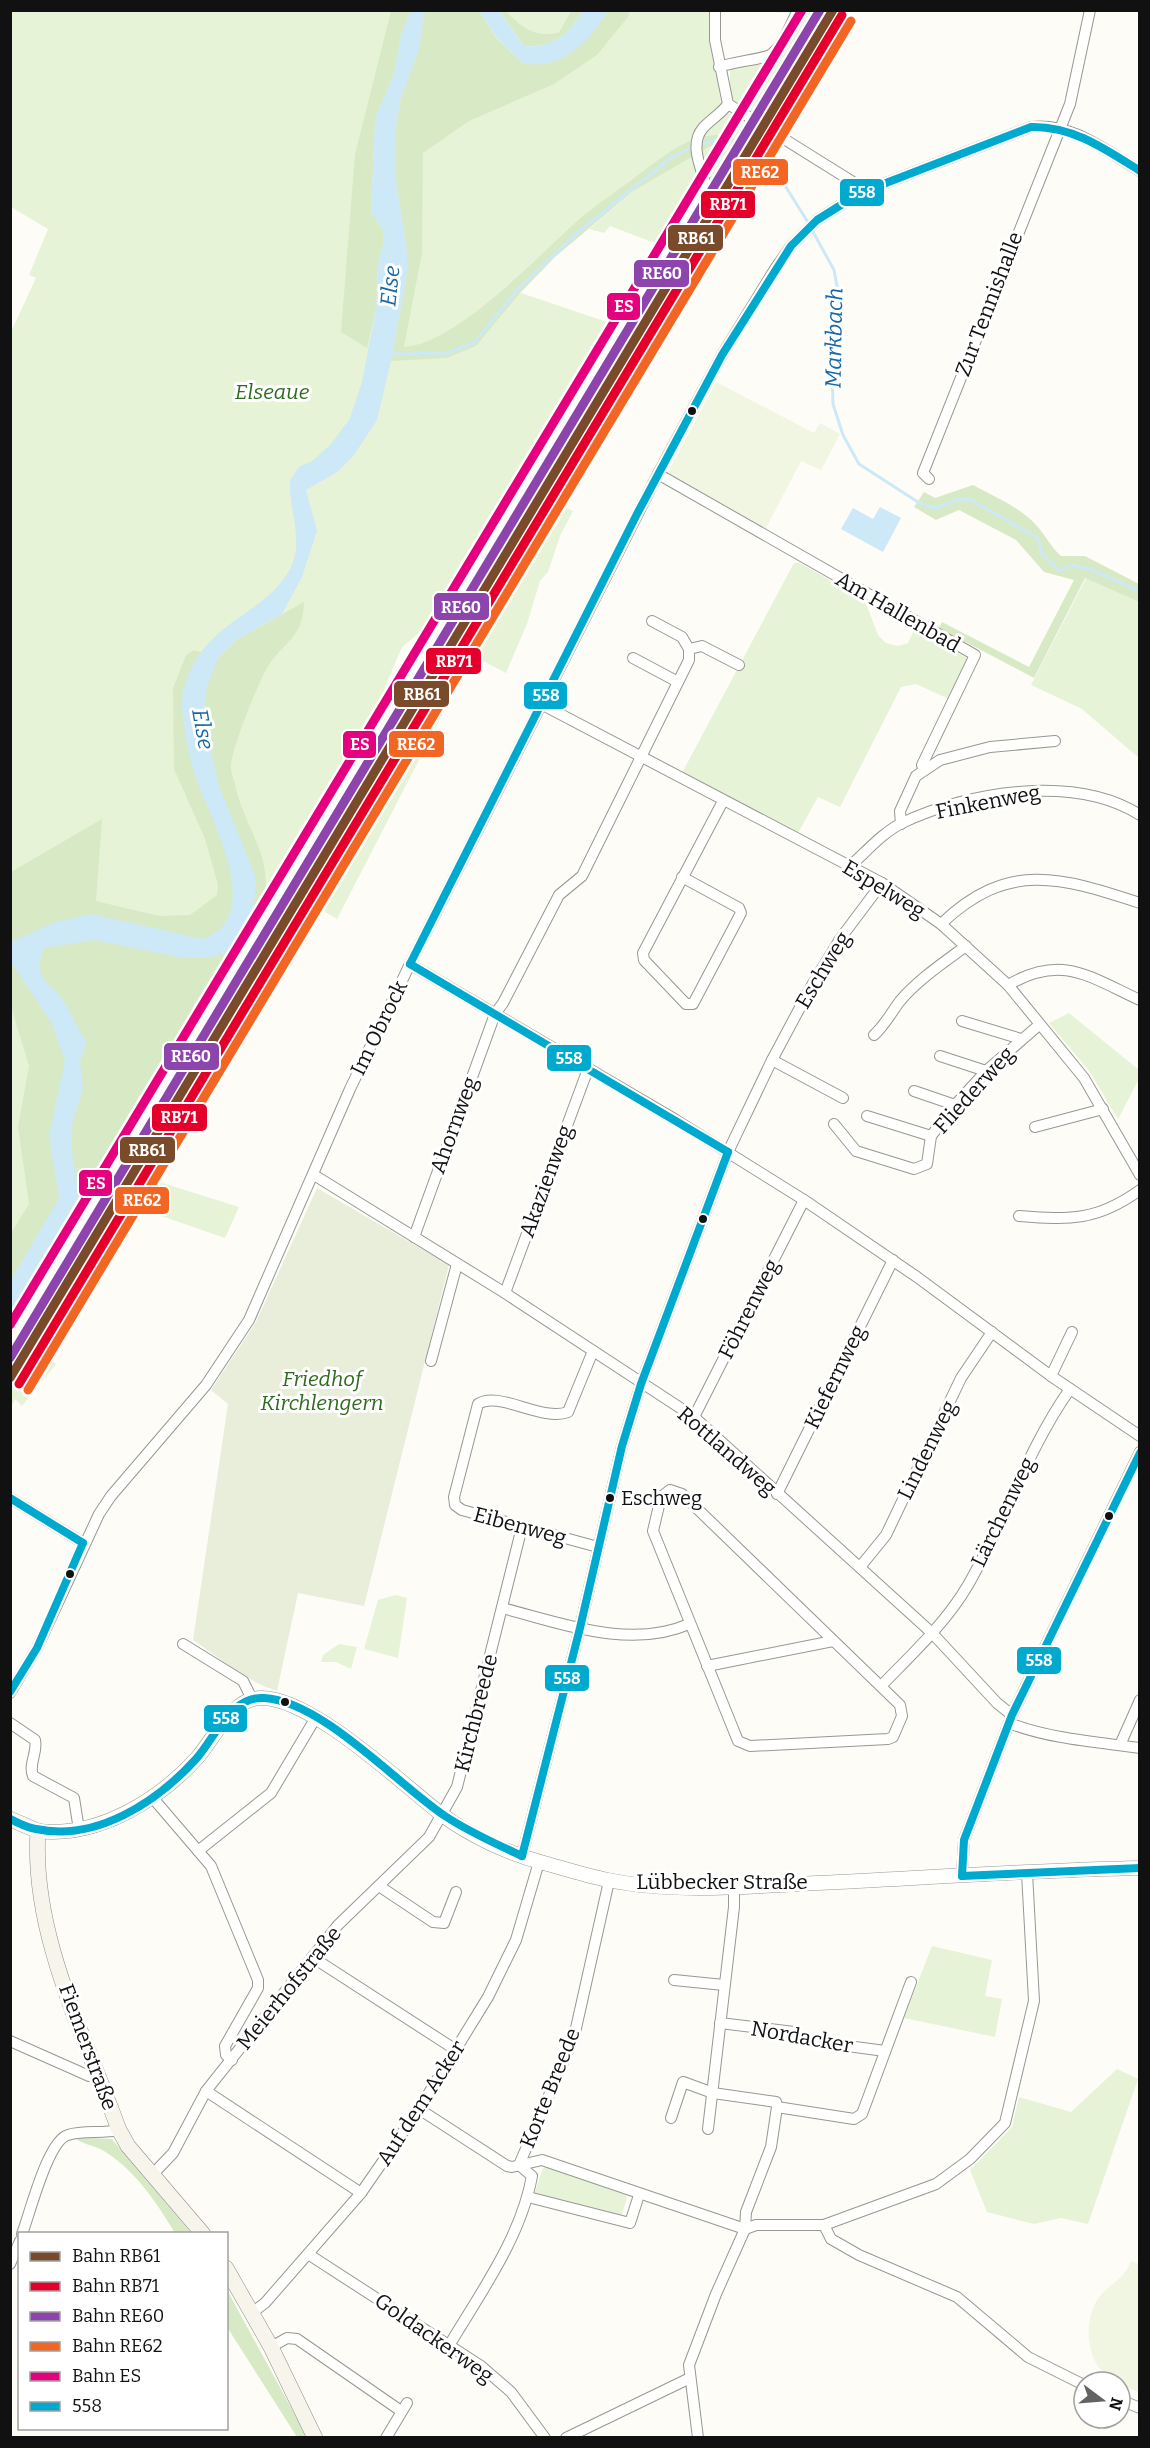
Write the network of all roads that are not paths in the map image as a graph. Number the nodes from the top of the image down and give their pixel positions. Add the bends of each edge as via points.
1 (715, 10) edge
2 (798, 10) edge
3 (1090, 10) edge
4 (719, 67) junction
5 (728, 104) junction
6 (1059, 127) junction
7 (1140, 171) edge
8 (860, 193) junction
9 (640, 296) dead end
10 (658, 474) junction
11 (929, 479) dead end
12 (652, 621) dead end
13 (689, 649) junction
14 (633, 658) dead end
15 (739, 665) dead end
16 (678, 682) junction
17 (541, 704) junction
18 (1055, 741) dead end
19 (640, 757) junction
20 (924, 768) junction
21 (723, 801) junction
22 (1140, 815) edge
23 (901, 824) junction
24 (849, 867) junction
25 (682, 877) junction
26 (882, 883) junction
27 (1140, 903) edge
28 (941, 924) junction
29 (966, 946) junction
30 (410, 964) junction
31 (1008, 985) junction
32 (1140, 1000) edge
33 (495, 1014) junction
34 (962, 1021) dead end
35 (1039, 1025) junction
36 (874, 1035) dead end
37 (1021, 1039) junction
38 (940, 1056) dead end
39 (772, 1060) junction
40 (588, 1070) junction
41 (986, 1071) junction
42 (914, 1092) dead end
43 (843, 1098) dead end
44 (955, 1105) junction
45 (1103, 1109) junction
46 (867, 1116) dead end
47 (834, 1124) dead end
48 (1035, 1127) dead end
49 (931, 1136) junction
50 (728, 1152) junction
51 (1140, 1175) edge
52 (314, 1176) junction
53 (1140, 1190) edge
54 (804, 1200) junction
55 (1019, 1216) dead end
56 (414, 1237) junction
57 (893, 1260) junction
58 (457, 1264) junction
59 (505, 1293) junction
60 (993, 1332) junction
61 (1072, 1332) dead end
62 (593, 1351) junction
63 (431, 1361) dead end
64 (1051, 1376) junction
65 (641, 1383) junction
66 (1070, 1389) junction
67 (694, 1417) junction
68 (1140, 1436) edge
69 (1140, 1452) edge
70 (777, 1494) junction
71 (10, 1498) edge
72 (522, 1527) junction
73 (83, 1543) junction
74 (598, 1547) junction
75 (860, 1567) junction
76 (502, 1608) junction
77 (689, 1624) junction
78 (580, 1628) junction
79 (932, 1633) junction
80 (833, 1641) junction
81 (183, 1644) dead end
82 (707, 1666) junction
83 (881, 1686) junction
84 (10, 1693) edge
85 (252, 1699) junction
86 (1140, 1700) edge
87 (315, 1719) junction
88 (1011, 1719) junction
89 (10, 1723) edge
90 (1120, 1745) junction
91 (1140, 1748) edge
92 (152, 1797) junction
93 (443, 1815) junction
94 (10, 1820) edge
95 (79, 1830) junction
96 (38, 1831) junction
97 (198, 1851) junction
98 (522, 1856) junction
99 (539, 1862) junction
100 (1140, 1868) edge
101 (1027, 1873) junction
102 (962, 1876) junction
103 (609, 1881) junction
104 (379, 1886) junction
105 (734, 1886) junction
106 (456, 1892) dead end
107 (312, 1957) junction
108 (674, 1980) dead end
109 (911, 1982) dead end
110 (724, 1984) junction
111 (720, 2023) junction
112 (10, 2041) edge
113 (456, 2049) junction
114 (885, 2051) junction
115 (232, 2060) junction
116 (98, 2073) junction
117 (206, 2091) junction
118 (713, 2093) junction
119 (777, 2108) junction
120 (419, 2109) junction
121 (671, 2118) dead end
122 (708, 2129) dead end
123 (119, 2130) junction
124 (519, 2165) junction
125 (153, 2175) junction
126 (361, 2193) junction
127 (639, 2194) junction
128 (528, 2197) junction
129 (824, 2225) junction
130 (745, 2229) junction
131 (23, 2232) edge
132 (201, 2232) edge
133 (18, 2246) edge
134 (308, 2254) junction
135 (10, 2264) edge
136 (228, 2271) edge
137 (252, 2312) junction
138 (450, 2344) junction
139 (271, 2347) junction
140 (690, 2378) junction
141 (1072, 2379) edge
142 (315, 2438) edge
143 (386, 2438) edge
144 (544, 2438) edge
145 (566, 2438) edge
146 (698, 2438) edge

1 - 4 street
2 - 4 street via 780,45 770,55
3 - 6 street via 1070,104
4 - 5 street
5 - 8 street via 853,182
5 - 9 street via 701,130 698,138 696,153 706,185
6 - 7 street
6 - 8 street, Im Obrock via 1031,127
6 - 11 street, Zur Tennishalle via 923,473
8 - 10 street, Im Obrock via 817,220 775,269 722,355
10 - 17 street, Im Obrock
10 - 20 street, Am Hallenbad via 975,655 922,765
12 - 13 street via 682,637
13 - 15 street via 702,646
13 - 16 street, Ahornweg via 690,660
14 - 16 street
16 - 19 street, Ahornweg
17 - 19 street, Espelweg
17 - 30 street, Im Obrock
18 - 20 street via 967,751
19 - 21 street, Espelweg
19 - 33 street, Ahornweg via 640,764 582,876 558,895
20 - 23 street, Am Hallenbad via 916,776 900,811
21 - 24 street, Espelweg
21 - 25 street
22 - 23 street, Finkenweg via 1104,797 1039,790 961,804
23 - 24 street, Finkenweg
24 - 26 street, Espelweg
25 - 25 street via 643,953 644,960 686,1005 693,1004 741,913 739,908
26 - 28 street, Espelweg
26 - 39 street, Eschweg via 840,939
27 - 28 street via 1076,883 1029,879 988,889
28 - 29 street, Espelweg
29 - 31 street, Espelweg
29 - 36 street via 923,978
30 - 33 street
30 - 52 street, Im Obrock via 350,1089
31 - 32 street via 1030,972 1058,967 1089,976
31 - 35 street, Espelweg
33 - 40 street
33 - 56 street, Ahornweg
34 - 37 street
35 - 37 street, Fliederweg
35 - 45 street, Espelweg via 1084,1078
37 - 41 street, Fliederweg
38 - 41 street
39 - 43 street
39 - 50 street, Eschweg
40 - 50 street
40 - 59 street, Akazienweg
41 - 44 street, Fliederweg
42 - 44 street
44 - 49 street, Fliederweg
45 - 48 street
45 - 51 street, Espelweg
46 - 49 street
47 - 49 street, Fliederweg via 856,1151 914,1169 927,1164
50 - 54 street
50 - 65 street, Eschweg
52 - 56 street, Rottlandweg
52 - 73 street, Im Obrock via 249,1320 206,1385 111,1496
53 - 55 street via 1099,1214 1063,1219
54 - 57 street
54 - 67 street, Föhrenweg
56 - 58 street, Rottlandweg
57 - 60 street
57 - 70 street, Kiefernweg
58 - 59 street, Rottlandweg
58 - 63 street
59 - 62 street, Rottlandweg
60 - 64 street
60 - 75 street, Lindenweg via 961,1378 886,1535
61 - 64 street
62 - 65 street, Rottlandweg
62 - 72 street, Eibenweg via 568,1412 553,1415 489,1400 478,1404 474,1413 456,1485 455,1505
64 - 66 street
65 - 67 street, Rottlandweg
65 - 74 street, Eschweg
66 - 68 street
66 - 79 street, Lärchenweg via 1047,1422 968,1586
67 - 70 street, Rottlandweg
69 - 88 street
70 - 75 street, Rottlandweg
71 - 73 street
72 - 74 street, Eibenweg
72 - 76 street, Kirchbreede
73 - 84 street, Im Obrock via 37,1648
74 - 78 street, Eschweg
75 - 79 street, Rottlandweg
76 - 78 street
76 - 93 street, Kirchbreede via 457,1787
77 - 78 street via 651,1635
77 - 80 street via 653,1532 661,1497 669,1490 682,1494
77 - 82 street
78 - 98 street, Eschweg
79 - 83 street, Lärchenweg
79 - 88 street, Rottlandweg
80 - 82 street
80 - 83 street
81 - 85 street via 243,1681
82 - 83 street via 738,1741 744,1746 888,1740 897,1733 902,1710
85 - 87 street, Lübbecker Straße via 272,1699
85 - 92 street via 237,1707 195,1760
86 - 90 street
87 - 93 street, Lübbecker Straße via 372,1757
87 - 97 street via 271,1793
88 - 90 street via 1023,1728
88 - 102 street via 964,1840
89 - 95 street via 35,1740 33,1776 74,1798
90 - 91 street
92 - 95 street via 114,1818
92 - 97 street
93 - 98 street, Lübbecker Straße via 473,1834
93 - 104 street, Meierhofstraße via 429,1838
94 - 96 main road
95 - 96 street
96 - 116 main road, Fiemerstraße via 38,1866 51,1944
97 - 115 street via 212,1866 258,1980 258,1988 225,2046 226,2055
98 - 99 street, Lübbecker Straße
99 - 103 street, Lübbecker Straße
99 - 113 street, Auf dem Acker via 516,1940
100 - 101 street, Lübbecker Straße
101 - 102 street, Lübbecker Straße
101 - 129 street via 1034,2001 1005,2123 970,2159 936,2184
102 - 105 street, Lübbecker Straße
103 - 105 street, Lübbecker Straße
103 - 124 street, Korte Breede via 574,2037
104 - 106 street via 433,1922 444,1923
104 - 107 street, Meierhofstraße via 338,1925
105 - 110 street
107 - 113 street
107 - 115 street, Meierhofstraße
108 - 110 street
109 - 114 street, Nordacker
110 - 111 street
111 - 114 street, Nordacker via 794,2032 803,2040
111 - 118 street
112 - 116 street via 89,2076
113 - 120 street, Auf dem Acker
114 - 119 street, Nordacker via 862,2114 854,2119
115 - 117 street, Meierhofstraße
116 - 123 main road, Fiemerstraße
117 - 125 street, Meierhofstraße via 172,2153
117 - 126 street
118 - 119 street, Nordacker via 776,2102
118 - 121 street via 683,2082
118 - 122 street
119 - 130 street via 771,2146 746,2212
120 - 124 street via 507,2166
120 - 126 street, Auf dem Acker
123 - 125 main road, Fiemerstraße
123 - 131 street via 61,2137
124 - 127 street via 542,2160
124 - 128 street, Korte Breede via 532,2176
125 - 132 main road, Fiemerstraße
126 - 134 street, Auf dem Acker
127 - 128 street via 630,2223
127 - 130 street
128 - 138 street via 493,2273
129 - 130 street via 756,2225
129 - 141 street via 831,2239 859,2255 957,2297 1028,2357
130 - 140 street via 689,2365
133 - 135 street
134 - 137 street, Auf dem Acker via 265,2303
134 - 138 street, Goldackerweg
136 - 137 main road
137 - 139 main road
138 - 144 street, Goldackerweg via 511,2392
139 - 142 main road
139 - 143 street via 287,2338 297,2339 404,2407
140 - 145 street
140 - 146 street

